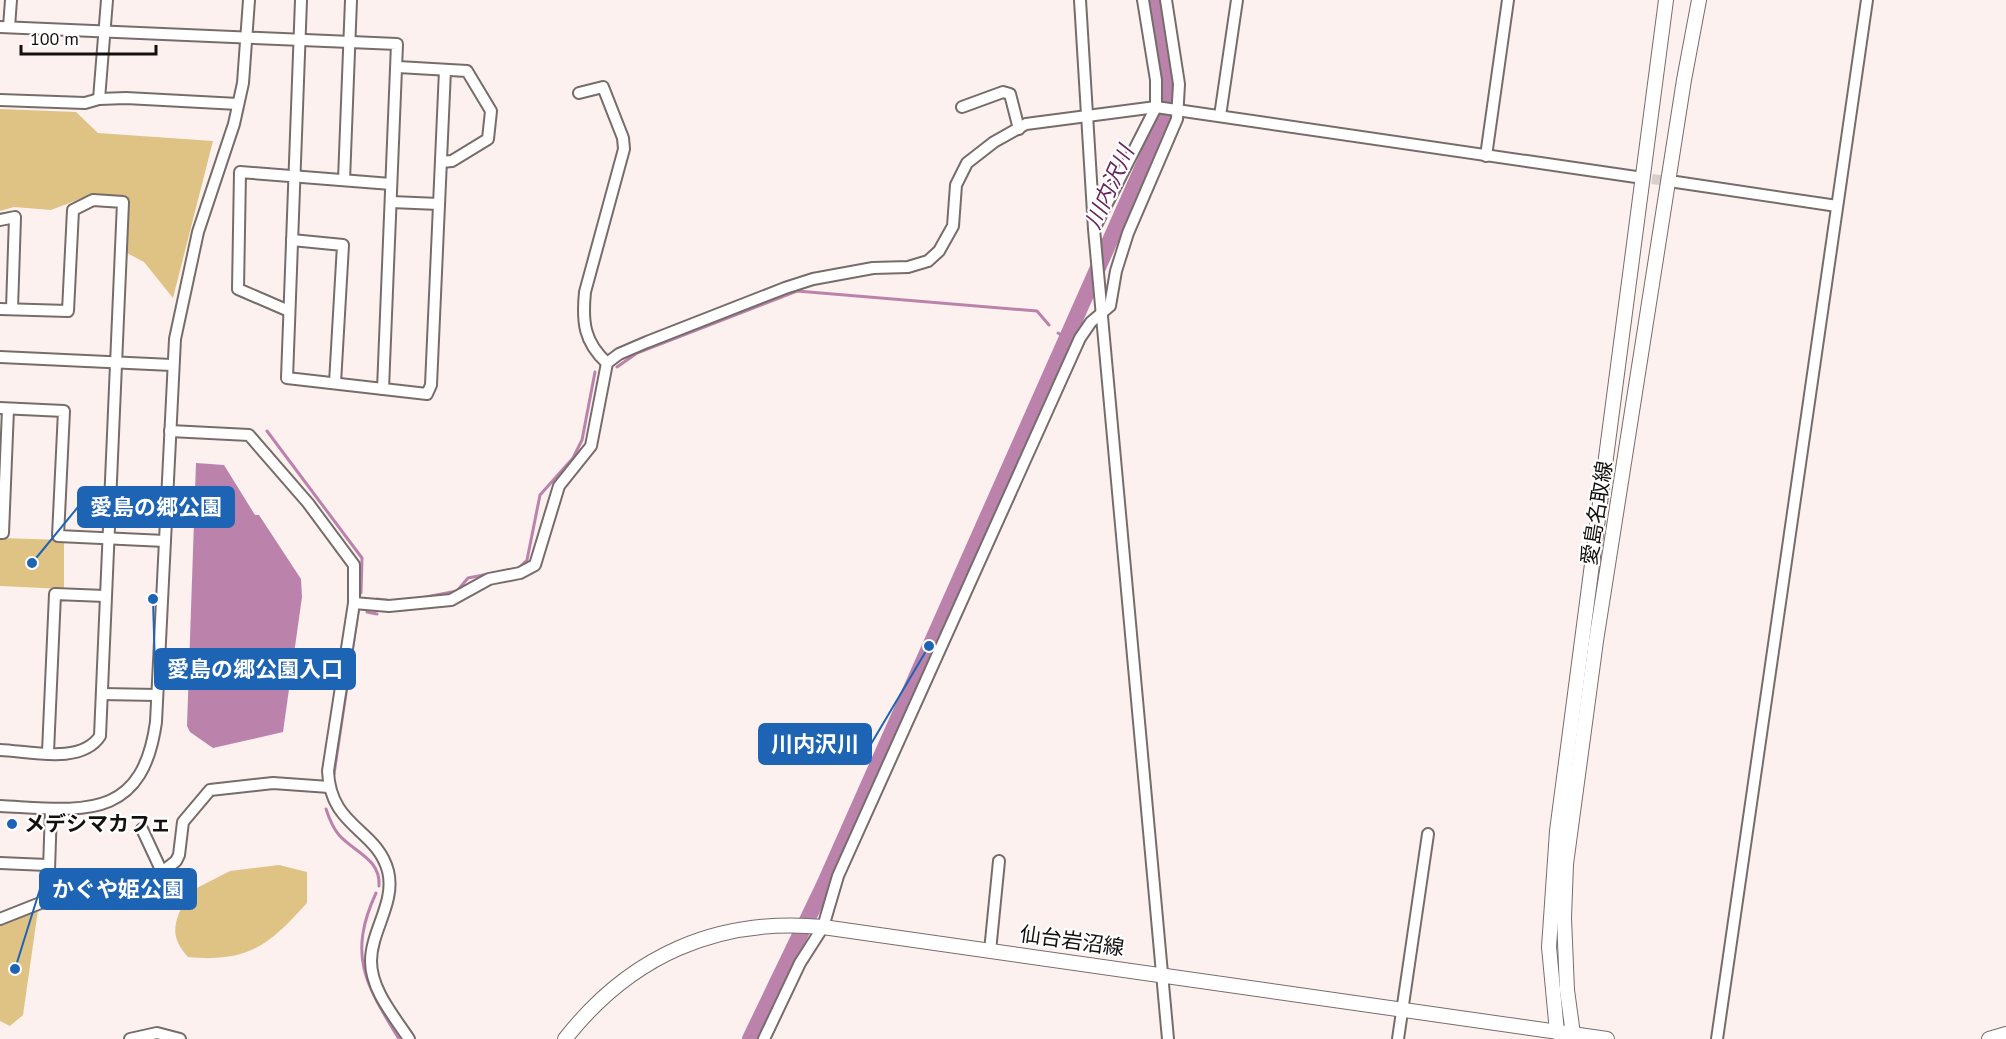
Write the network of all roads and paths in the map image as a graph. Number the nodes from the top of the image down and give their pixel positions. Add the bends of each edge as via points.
1 (11, 0) edge
2 (107, 0) edge
3 (249, 0) edge
4 (301, 0) edge
5 (351, 0) edge
6 (1080, 0) edge
7 (1143, 0) edge
8 (1166, 0) edge
9 (1237, 0) edge
10 (1508, 0) edge
11 (1666, 0) edge
12 (1699, 0) edge
13 (1867, 0) edge
14 (4, 27) edge
15 (106, 32) junction
16 (248, 37) junction
17 (299, 41) junction
18 (350, 41) junction
19 (398, 67) junction
20 (445, 70) junction
21 (579, 93) dead end
22 (99, 99) junction
23 (0, 100) edge
24 (238, 104) junction
25 (962, 107) dead end
26 (1158, 107) junction
27 (1175, 111) junction
28 (1085, 116) junction
29 (1220, 116) junction
30 (1019, 129) junction
31 (1486, 156) junction
32 (441, 162) junction
33 (294, 177) junction
34 (1636, 177) tunnel mouth
35 (344, 180) junction
36 (1676, 182) tunnel mouth
37 (391, 184) junction
38 (391, 202) junction
39 (439, 204) junction
40 (1837, 206) junction
41 (0, 220) edge
42 (1094, 229) junction
43 (292, 240) junction
44 (0, 309) edge
45 (12, 309) junction
46 (289, 311) junction
47 (1102, 313) junction
48 (0, 357) edge
49 (116, 362) junction
50 (607, 363) junction
51 (172, 365) junction
52 (335, 383) junction
53 (383, 389) junction
54 (4, 408) edge
55 (170, 431) junction
56 (0, 533) edge
57 (109, 538) junction
58 (165, 541) junction
59 (105, 596) junction
60 (354, 603) junction
61 (102, 694) junction
62 (157, 695) junction
63 (0, 750) edge
64 (48, 752) junction
65 (329, 787) junction
66 (0, 806) edge
67 (51, 809) junction
68 (142, 829) dead end
69 (1428, 834) dead end
70 (999, 861) dead end
71 (0, 863) edge
72 (47, 865) junction
73 (162, 872) junction
74 (48, 900) junction
75 (0, 919) edge
76 (819, 927) junction
77 (990, 951) junction
78 (1162, 975) junction
79 (1402, 1010) junction
80 (2006, 1034) edge
81 (1558, 1035) edge
82 (1574, 1037) edge
83 (130, 1039) edge
84 (180, 1039) edge
85 (409, 1039) edge
86 (565, 1039) edge
87 (764, 1039) edge
88 (1168, 1039) edge
89 (1398, 1039) edge
90 (1607, 1039) edge
91 (1717, 1039) edge
92 (1989, 1039) edge

1 - 14 street
2 - 15 street
3 - 16 street
4 - 17 street
5 - 18 street
6 - 28 street
7 - 26 street
8 - 27 street via 1179,84
9 - 29 street
10 - 31 street
11 - 81 main road, 愛島名取線 via 1557,831 1549,947
12 - 82 main road, 愛島名取線 via 1596,641 1567,852 1564,918 1567,990
13 - 40 street
14 - 15 street
15 - 16 street
15 - 22 street
16 - 17 street
16 - 24 street
17 - 18 street
17 - 33 street
18 - 19 street via 397,44
18 - 35 street
19 - 20 street
19 - 37 street
20 - 32 street
20 - 32 street via 467,71 491,111 488,139 452,161
21 - 50 street via 603,87 623,138 624,149 585,292 585,332 589,343
22 - 23 street via 85,103
22 - 24 street
24 - 51 street via 198,232 178,315
25 - 30 street via 1003,92 1010,94
26 - 27 street
26 - 28 street
26 - 42 street
27 - 29 street
27 - 47 street via 1121,252 1110,306
28 - 30 street via 1026,124
28 - 42 street
29 - 31 street
30 - 50 street via 967,163 956,185 953,226 939,251 928,261 813,279 619,354
31 - 34 street
32 - 39 street
33 - 35 street
33 - 43 street
33 - 46 street via 240,172 238,289
35 - 37 street
36 - 40 street
37 - 38 street
38 - 39 street
38 - 53 street
39 - 53 street via 431,386 427,394
40 - 91 street
41 - 45 street via 15,217
42 - 47 street
43 - 46 street
43 - 52 street via 343,245
44 - 45 street
45 - 49 street via 68,311 73,210 93,200 123,202
46 - 52 street via 287,378
47 - 76 street via 1080,338 838,876
47 - 78 street
48 - 49 street
49 - 51 street
49 - 57 street
50 - 60 street via 591,446 559,486 535,565 520,573 489,579 442,602 388,606
51 - 55 street
52 - 53 street
54 - 56 street
54 - 57 street via 64,411 58,536
55 - 58 street
55 - 60 street via 249,435 354,565
57 - 58 street
57 - 59 street
58 - 62 street
59 - 61 street
59 - 64 street via 55,594
60 - 65 street via 328,771
61 - 62 street
61 - 64 street via 100,736 91,748 76,753
62 - 67 street via 152,751 142,774 127,791 107,803 83,809
63 - 64 street
65 - 73 street via 273,783 210,790 183,822 179,855
65 - 85 street via 343,815 373,846 388,872 390,885 372,953 372,969 379,991
66 - 67 street
67 - 72 street
68 - 73 street
69 - 79 street
70 - 77 street
71 - 72 street
72 - 74 street
73 - 74 street via 117,892
74 - 75 street
76 - 77 main road, 仙台岩沼線
76 - 86 main road, 仙台岩沼線 via 722,933 656,959 600,998
76 - 87 street
77 - 78 main road, 仙台岩沼線
78 - 79 main road, 仙台岩沼線
78 - 88 street
79 - 81 main road, 仙台岩沼線
79 - 89 street
80 - 92 main road
81 - 82 main road, 仙台岩沼線
82 - 90 main road, 仙台岩沼線
83 - 84 street via 157,1033

